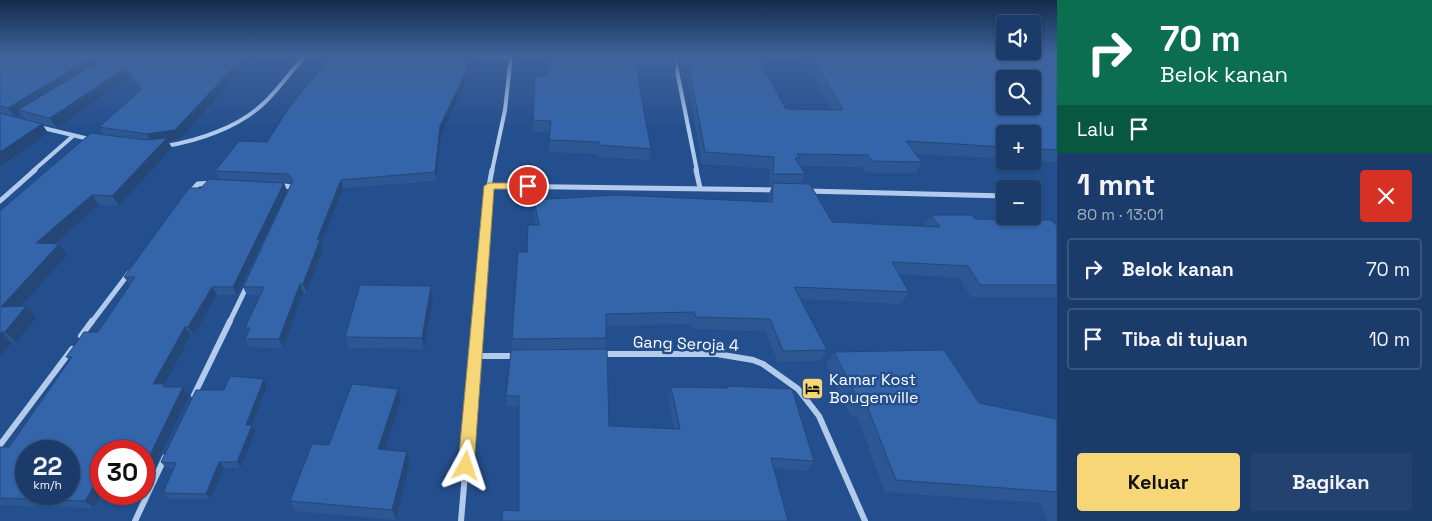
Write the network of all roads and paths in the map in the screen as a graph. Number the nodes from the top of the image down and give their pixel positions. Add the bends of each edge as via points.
1 (284, 80) edge
2 (509, 80) edge
3 (679, 80) edge
4 (36, 126) edge
5 (73, 136) junction
6 (92, 139) edge
7 (161, 146) edge
8 (222, 184) edge
9 (269, 185) edge
10 (489, 186) junction
11 (700, 188) junction
12 (779, 190) edge
13 (798, 191) edge
14 (996, 196) edge
15 (288, 199) edge
16 (0, 201) edge
17 (183, 202) edge
18 (136, 264) edge
19 (250, 280) edge
20 (592, 354) edge
21 (476, 356) junction
22 (524, 356) edge
23 (190, 405) edge
24 (0, 445) edge
25 (169, 450) edge
26 (135, 521) edge
27 (461, 521) edge
28 (865, 521) edge

1 - 7 street via 263,104 230,125 190,142
2 - 10 street via 506,110
3 - 11 street
4 - 5 street
5 - 6 street
5 - 16 street
8 - 17 street via 198,184
9 - 15 street via 291,187
10 - 11 street
10 - 21 street
11 - 12 street
13 - 14 street
18 - 24 street
19 - 23 street
20 - 28 street, Gang Seroja 4 via 717,354 763,364 798,389 819,416
21 - 22 street
21 - 27 street
25 - 26 street

